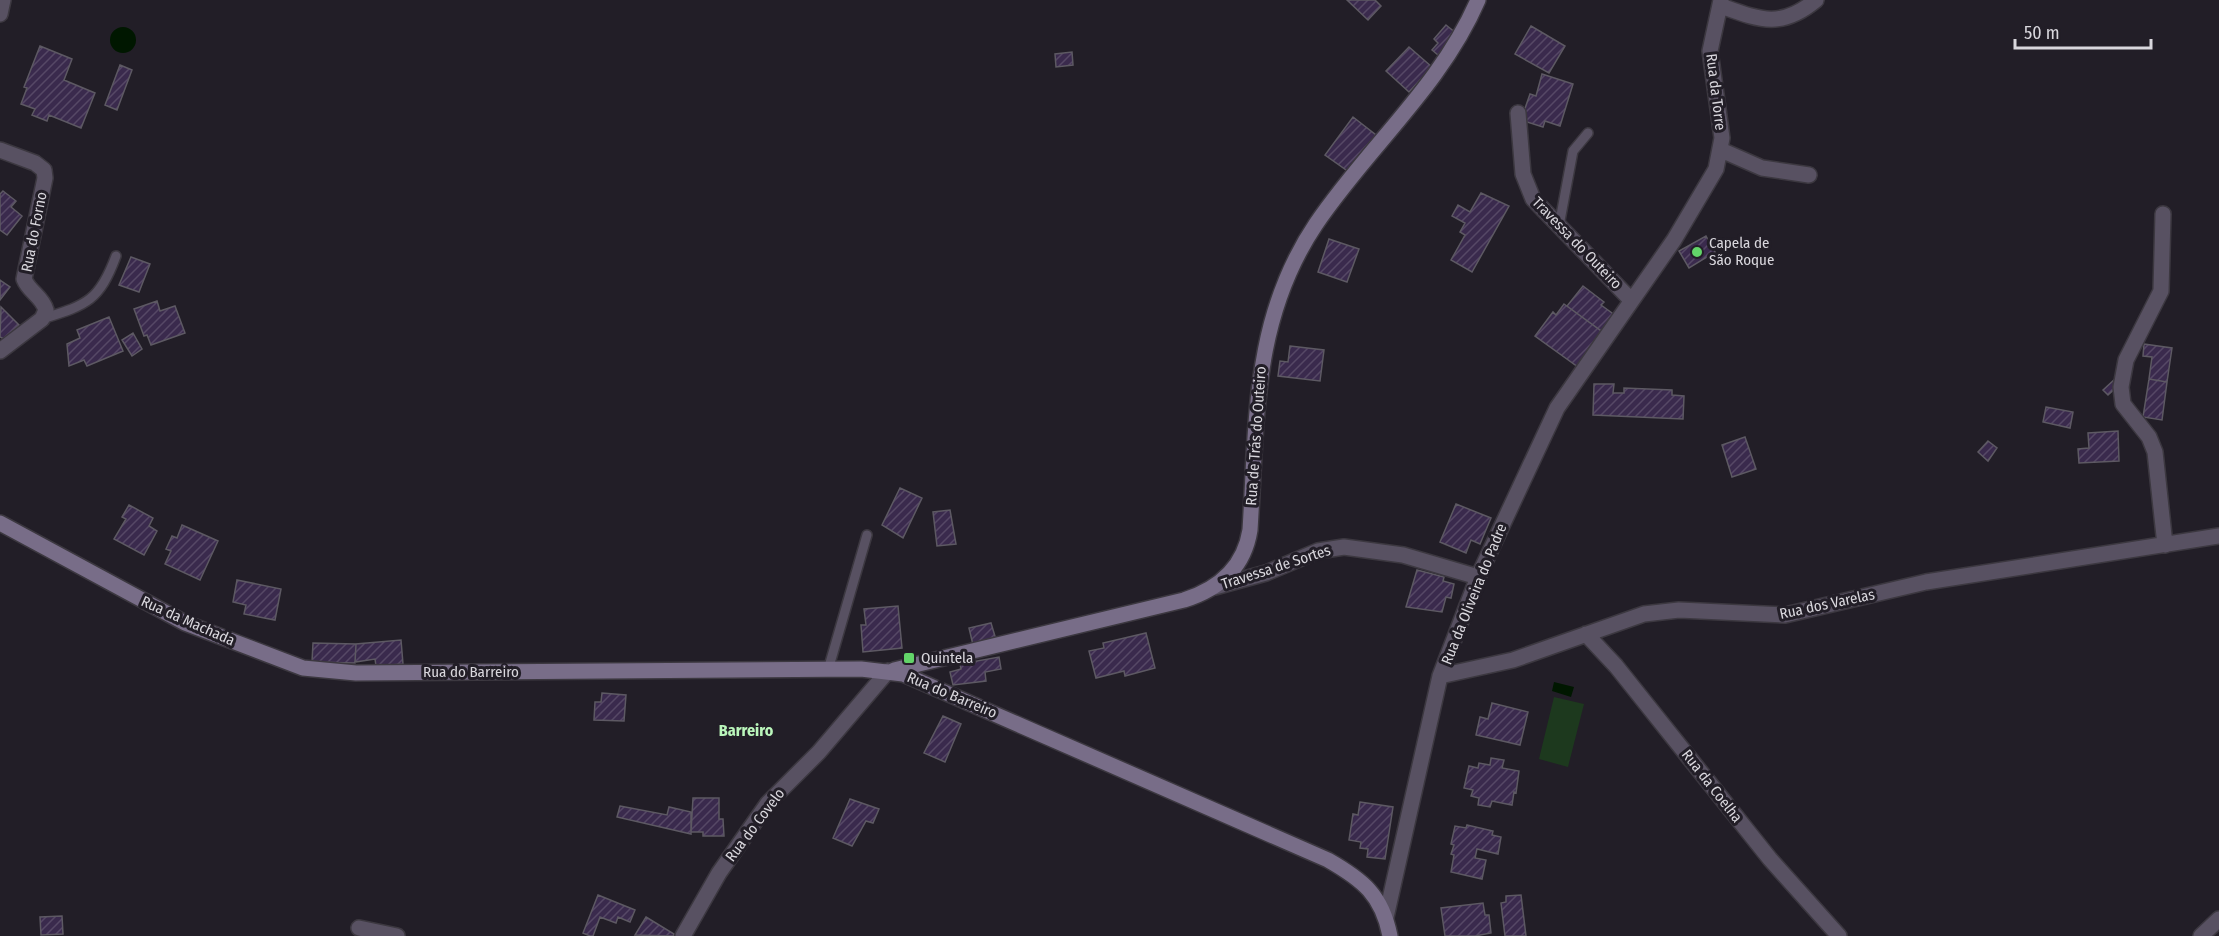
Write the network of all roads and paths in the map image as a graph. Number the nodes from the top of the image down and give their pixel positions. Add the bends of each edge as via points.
1 (3, 0) edge
2 (1478, 0) edge
3 (1816, 0) edge
4 (1721, 3) edge
5 (0, 14) edge
6 (1518, 113) dead end
7 (1588, 133) dead end
8 (0, 150) edge
9 (1721, 150) junction
10 (1809, 175) dead end
11 (2163, 214) dead end
12 (1559, 226) junction
13 (116, 256) dead end
14 (1631, 300) junction
15 (42, 319) junction
16 (0, 351) edge
17 (0, 523) edge
18 (867, 535) dead end
19 (2219, 536) edge
20 (2165, 545) junction
21 (1478, 577) junction
22 (1215, 587) junction
23 (1586, 634) junction
24 (828, 670) junction
25 (888, 671) junction
26 (356, 673) joint
27 (1440, 676) junction
28 (1386, 917) junction
29 (2219, 919) edge
30 (359, 928) dead end
31 (397, 936) edge
32 (683, 936) edge
33 (1390, 936) edge
34 (1839, 936) edge
35 (2201, 936) edge

1 - 5 street
2 - 22 street, Rua de Trás do Outeiro via 1442,67 1326,210 1291,270 1273,312 1260,368 1248,540 1234,570
3 - 4 street via 1799,13 1778,20 1759,19
4 - 9 street, Rua da Torre via 1710,61
6 - 12 street, Travessa do Outeiro via 1526,187
7 - 12 lane via 1573,151
8 - 15 street, Rua do Forno via 44,170 24,279 44,305
9 - 10 street via 1762,168
9 - 14 street, Rua da Oliveira do Padre via 1702,195
11 - 20 street via 2159,300 2126,360 2121,387 2123,404 2149,437 2155,452
12 - 14 street, Travessa do Outeiro
13 - 15 lane via 94,299
14 - 21 street, Rua da Oliveira do Padre via 1551,419
15 - 16 street
17 - 26 street, Rua da Machada via 185,623 303,668
18 - 24 lane
19 - 20 street, Rua dos Varelas
20 - 23 street, Rua dos Varelas via 1926,582 1803,612 1768,615 1663,611 1628,618
21 - 22 street, Travessa de Sortes via 1403,555 1344,547 1318,551 1273,571
21 - 27 street, Rua da Oliveira do Padre
22 - 25 street, Rua de Trás do Outeiro via 1174,603
23 - 27 street, Rua dos Varelas via 1514,660
23 - 34 street, Rua da Coelha via 1770,859
24 - 25 street, Rua do Barreiro
24 - 26 street, Rua do Barreiro
25 - 28 street, Rua do Barreiro via 926,683 1328,860 1363,883 1377,897
25 - 32 street, Rua do Covelo via 819,752 768,803 719,873
27 - 28 street, Rua da Oliveira do Padre
28 - 33 street, Rua do Barreiro
29 - 35 street
30 - 31 street

